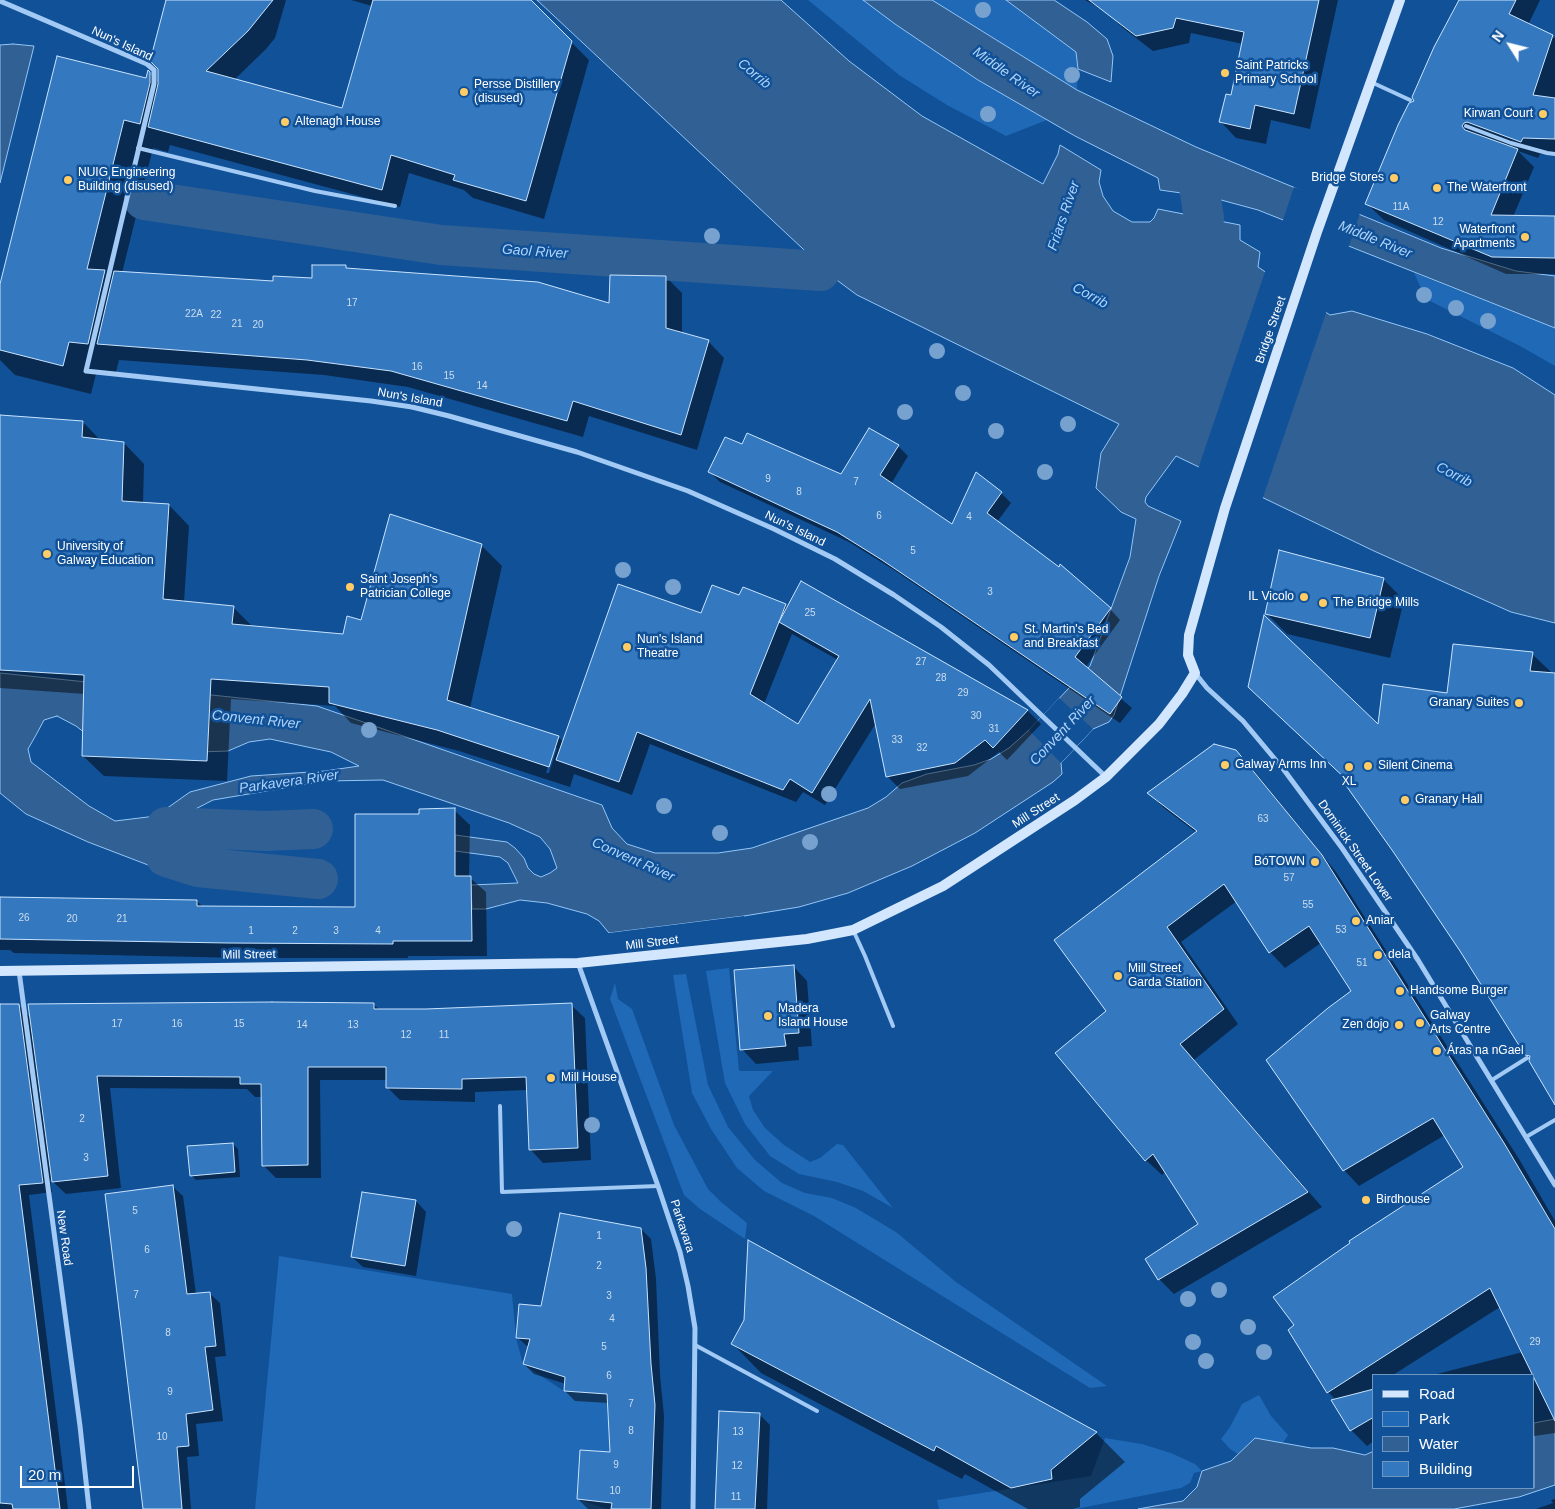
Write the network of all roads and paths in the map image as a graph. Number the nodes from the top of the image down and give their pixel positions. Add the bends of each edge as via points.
1 (1400, 0) edge
2 (0, 1) edge
3 (1371, 82) junction
4 (1410, 100) dead end
5 (1466, 126) dead end
6 (138, 148) junction
7 (1555, 154) edge
8 (396, 206) dead end
9 (1195, 673) junction
10 (1106, 777) junction
11 (853, 930) junction
12 (578, 963) junction
13 (19, 970) junction
14 (0, 972) edge
15 (893, 1026) dead end
16 (1527, 1058) dead end
17 (1492, 1080) junction
18 (500, 1106) dead end
19 (1555, 1120) edge
20 (1526, 1137) junction
21 (1555, 1185) edge
22 (658, 1186) junction
23 (695, 1345) junction
24 (817, 1411) dead end
25 (89, 1509) edge
26 (693, 1509) edge

1 - 3 street, Bridge Street
2 - 6 street, Nun's Island via 147,64 154,70 154,84
3 - 4 lane
3 - 9 street, Bridge Street via 1225,508 1189,635 1188,656
5 - 7 lane via 1511,143
6 - 8 lane via 315,191
6 - 10 street, Nun's Island via 86,371 412,407 577,452 688,491 835,559 941,627 989,665
9 - 10 street, Mill Street via 1159,724
9 - 17 street, Dominick Street Lower via 1243,721 1342,848 1418,960
10 - 11 street, Mill Street via 942,886
11 - 12 street, Mill Street via 807,939
11 - 15 lane
12 - 13 street, Mill Street
12 - 22 street, Parkavara
13 - 14 street, Mill Street
13 - 25 street, New Road
16 - 17 lane
17 - 20 street, Dominick Street Lower
18 - 22 lane via 502,1192
19 - 20 lane
20 - 21 street, Dominick Street Lower
22 - 23 street, Parkavara via 682,1261 695,1328
23 - 24 lane
23 - 26 street, Parkavara

